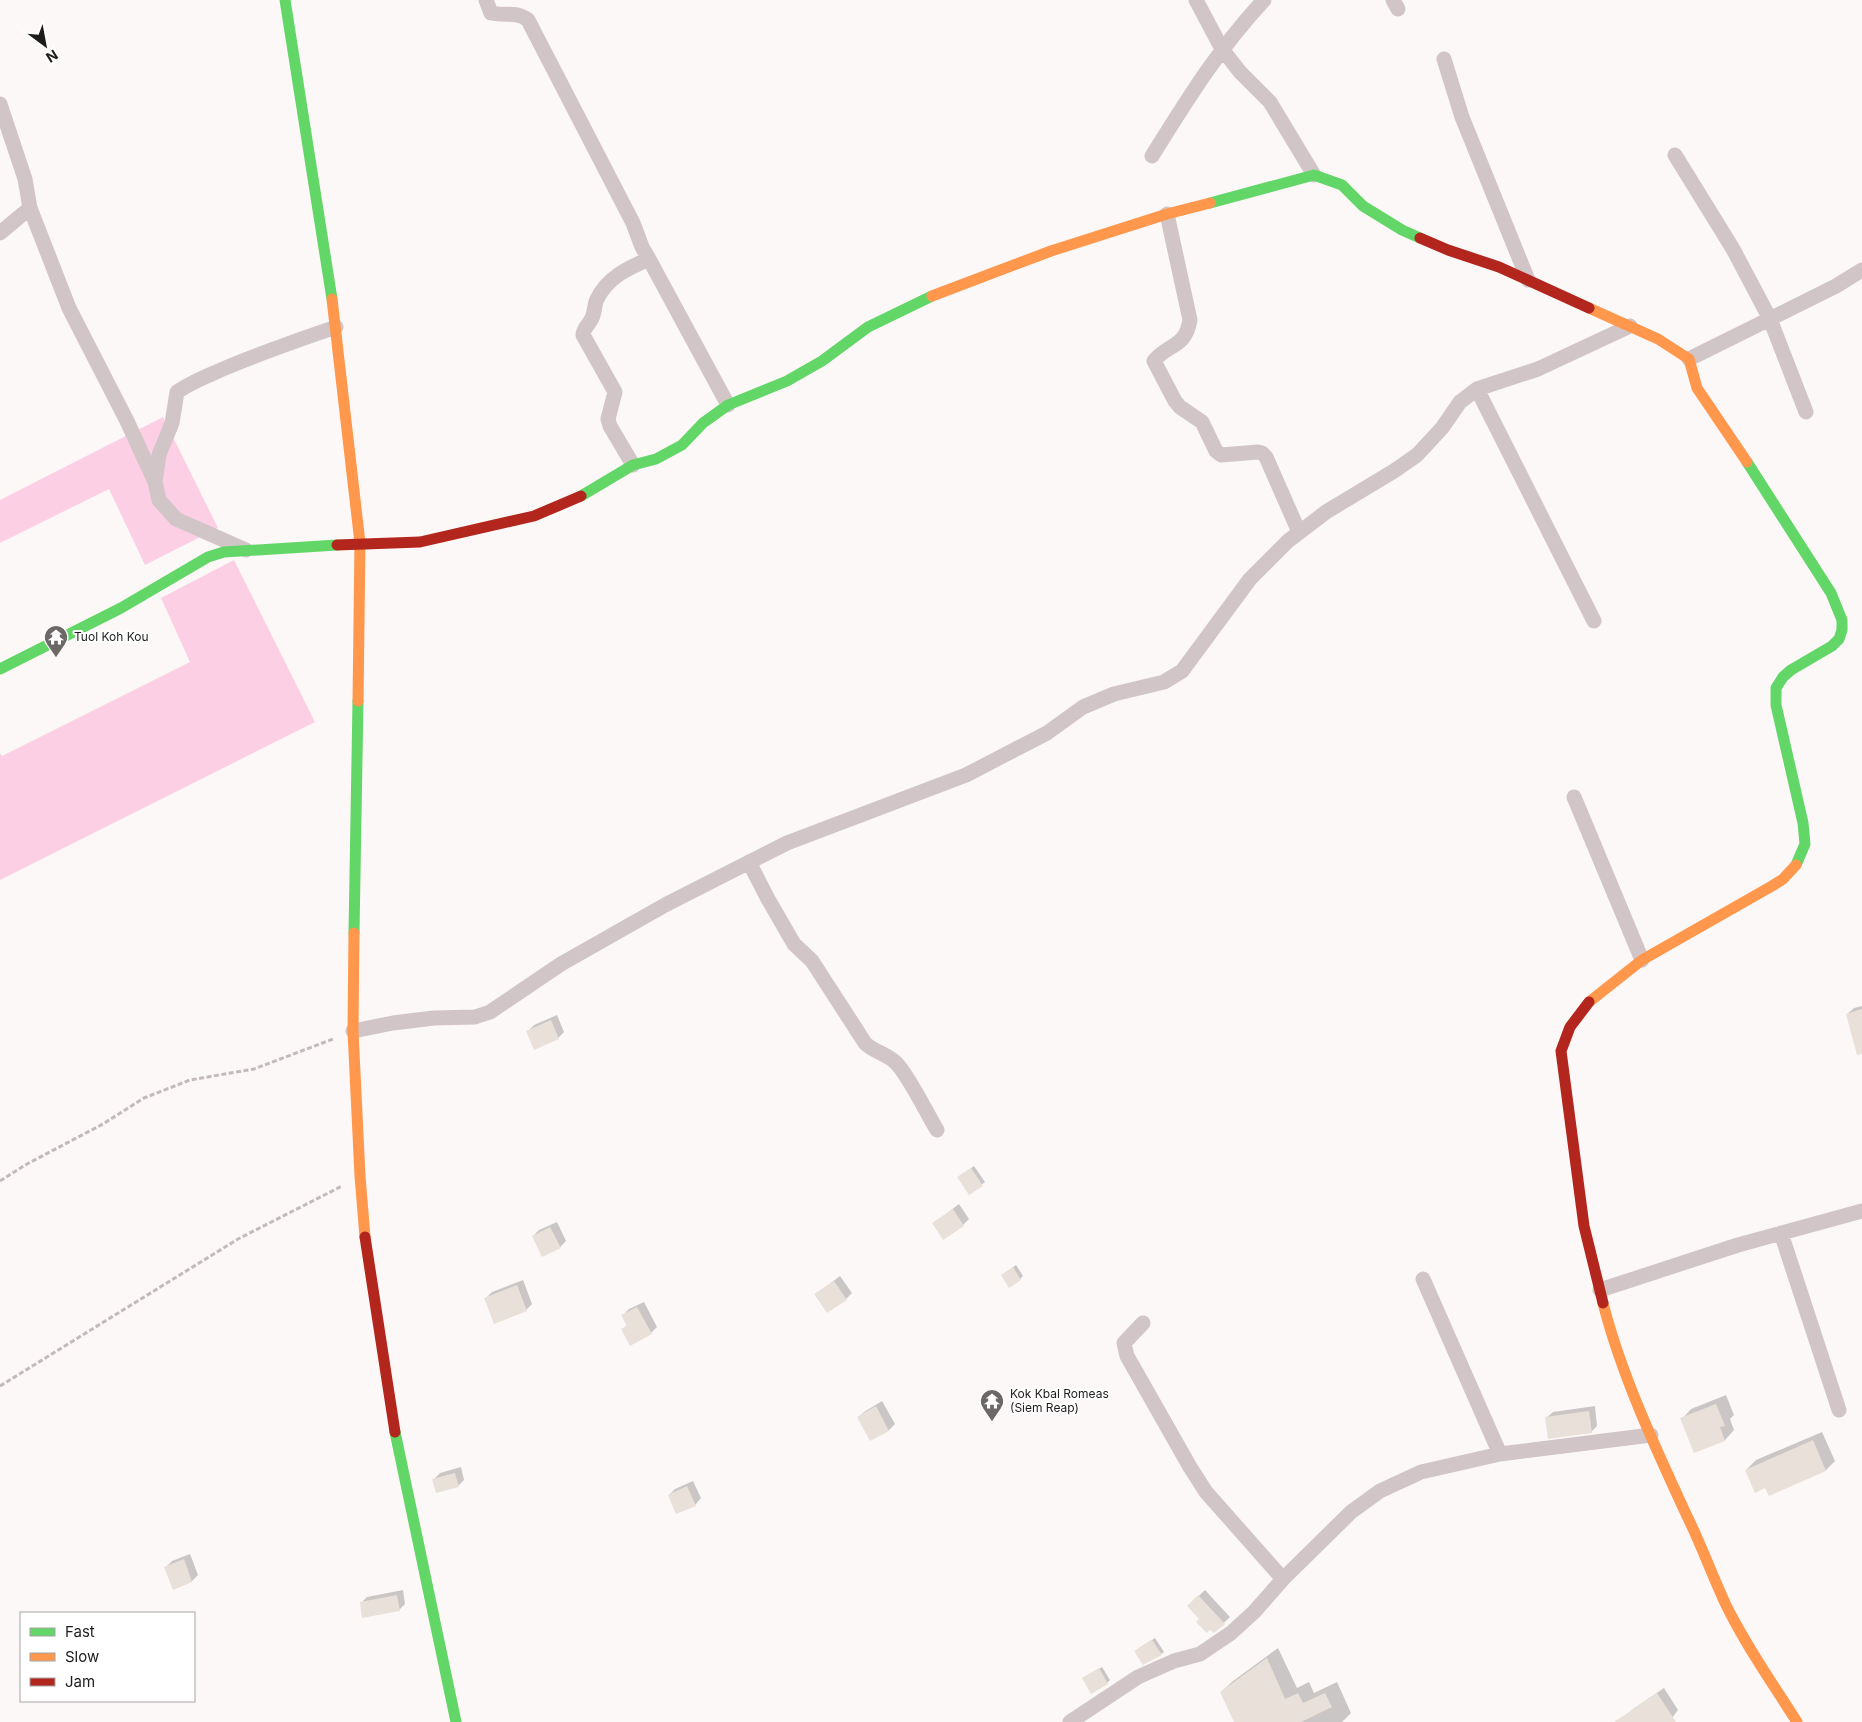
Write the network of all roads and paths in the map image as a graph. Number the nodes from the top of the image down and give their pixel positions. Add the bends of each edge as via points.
1 (285, 0) edge
2 (486, 0) edge
3 (1196, 0) edge
4 (1264, 0) edge
5 (1222, 49) junction
6 (1444, 59) dead end
7 (0, 104) edge
8 (1152, 156) dead end
9 (1675, 156) dead end
10 (1314, 175) junction
11 (30, 208) junction
12 (1167, 214) junction
13 (0, 233) edge
14 (649, 259) junction
15 (1862, 270) edge
16 (1528, 280) junction
17 (1770, 319) junction
18 (1630, 326) junction
19 (336, 327) junction
20 (1689, 359) junction
21 (1477, 389) junction
22 (728, 404) junction
23 (1806, 412) dead end
24 (633, 465) junction
25 (155, 482) junction
26 (1299, 532) junction
27 (360, 543) junction
28 (248, 550) junction
29 (1594, 621) dead end
30 (0, 670) edge
31 (1574, 797) dead end
32 (749, 862) junction
33 (1642, 960) junction
34 (353, 1031) junction
35 (937, 1130) dead end
36 (360, 1176) junction
37 (0, 1181) edge
38 (1862, 1211) edge
39 (1781, 1233) junction
40 (1423, 1279) dead end
41 (1600, 1290) junction
42 (1143, 1323) dead end
43 (0, 1386) edge
44 (1839, 1410) dead end
45 (1651, 1435) junction
46 (1500, 1454) junction
47 (1284, 1579) junction
48 (456, 1722) edge
49 (1070, 1722) edge
50 (1797, 1722) edge

1 - 19 street
2 - 14 street via 491,13 514,13 528,20
3 - 5 street
4 - 5 street
5 - 8 street
5 - 10 street via 1270,102
6 - 16 street via 1462,118
7 - 11 street via 25,179
9 - 17 street via 1733,249
10 - 12 street
10 - 16 street via 1342,185 1364,206 1402,230
11 - 13 street
11 - 25 street via 69,308
12 - 22 street via 1034,257 940,292 868,327 822,361 786,381
12 - 26 street via 1190,320 1181,342 1154,361 1175,401 1202,422 1216,451 1221,455 1258,452 1266,457
14 - 22 street
14 - 24 street via 626,269 607,284 596,301 594,317 583,330 615,392 608,419
15 - 17 street
16 - 18 street
17 - 20 street
17 - 23 street
18 - 20 street
18 - 21 street via 1538,369
19 - 25 street via 272,349 177,392 172,423 159,455
19 - 27 street
20 - 33 street via 1697,388 1831,593 1840,612 1842,629 1838,640 1828,649 1782,676 1776,688 1776,705 1803,823 1805,844 1797,864 1772,886
21 - 26 street via 1460,402 1417,455
21 - 29 street
22 - 24 street via 682,445 656,459
24 - 27 street via 575,500 534,516 420,542
25 - 28 street via 159,500 176,519
26 - 32 street via 1250,579 1182,671 1164,682 1114,694 1083,707 1047,733 966,775 787,843
27 - 28 street
27 - 34 street
28 - 30 street via 208,557 121,608
31 - 33 street
32 - 34 street via 560,964 490,1012 475,1017 434,1018
32 - 35 street via 794,944 812,961 865,1043 897,1064
33 - 41 street via 1588,1003 1570,1026 1561,1051 1584,1226
34 - 36 street
34 - 37 path via 254,1068 190,1080 144,1098
36 - 43 path via 238,1239
36 - 48 street via 365,1235 394,1425
38 - 39 street
39 - 41 street
39 - 44 street
40 - 46 street
41 - 45 street via 1612,1338
42 - 47 street via 1124,1343 1127,1356 1206,1492
45 - 46 street
45 - 50 street via 1734,1620
46 - 47 street via 1421,1472 1380,1491 1351,1512
47 - 49 street via 1254,1612 1216,1644 1200,1654 1174,1660 1138,1677

